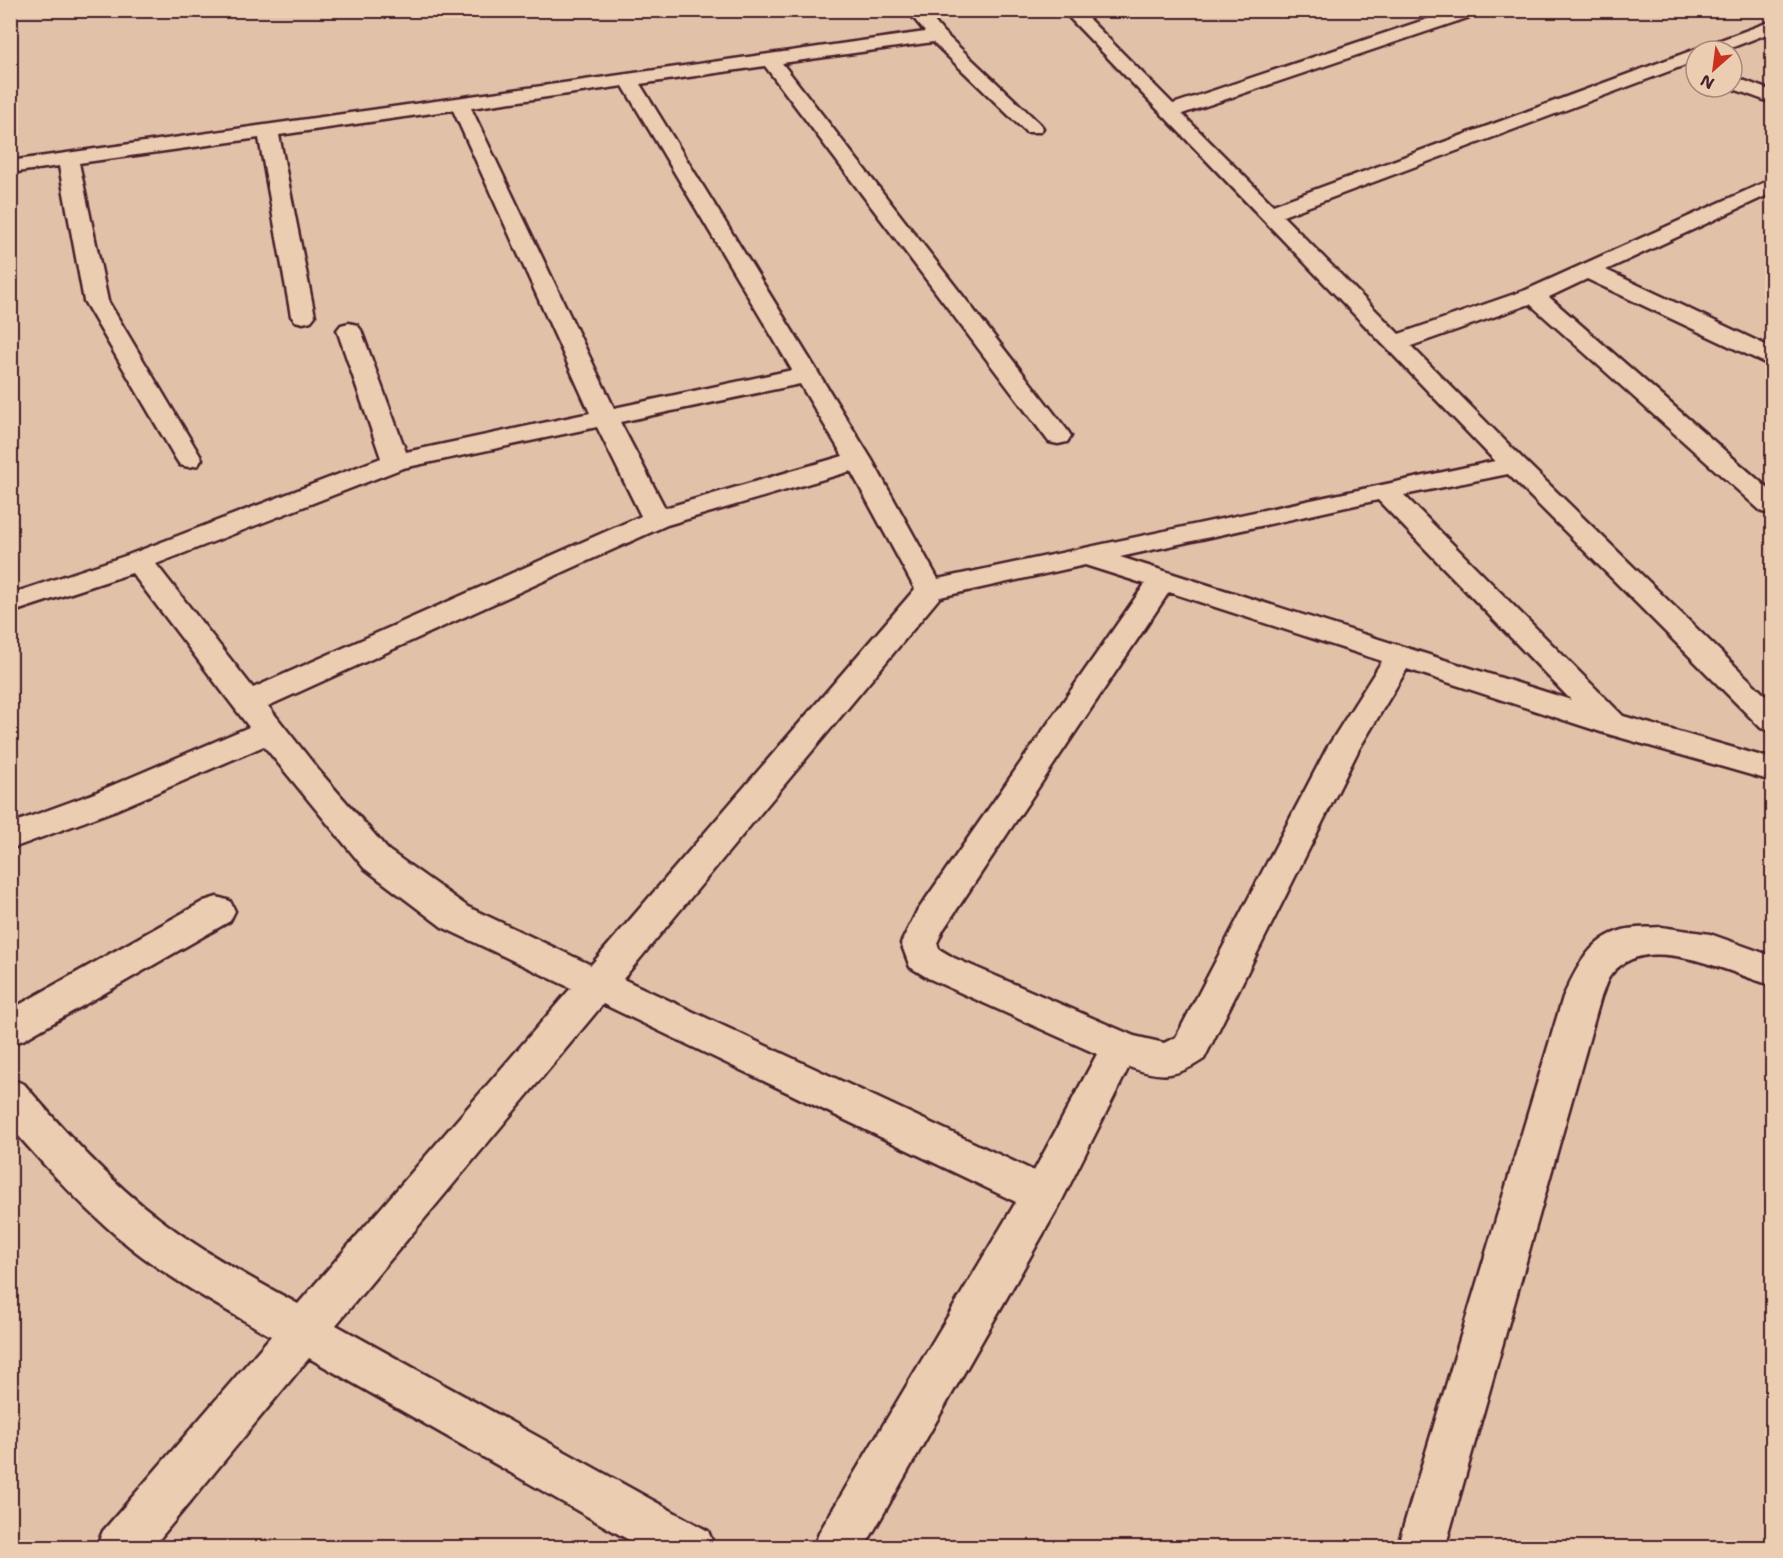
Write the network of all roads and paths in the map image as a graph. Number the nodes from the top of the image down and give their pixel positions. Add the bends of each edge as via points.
1 (915, 10) edge
2 (1070, 10) edge
3 (1473, 10) edge
4 (1773, 26) edge
5 (937, 36) junction
6 (1738, 39) edge
7 (769, 59) junction
8 (1684, 59) edge
9 (1677, 62) junction
10 (1684, 65) edge
11 (628, 79) junction
12 (1744, 86) edge
13 (1773, 97) edge
14 (459, 103) junction
15 (1169, 112) junction
16 (1033, 128) dead end
17 (268, 130) junction
18 (68, 160) junction
19 (10, 167) edge
20 (1773, 185) edge
21 (1269, 214) junction
22 (1587, 270) junction
23 (1534, 295) junction
24 (303, 316) dead end
25 (349, 330) dead end
26 (1395, 343) junction
27 (1773, 357) edge
28 (806, 375) junction
29 (605, 417) junction
30 (1058, 436) dead end
31 (189, 459) dead end
32 (859, 460) junction
33 (396, 462) junction
34 (1515, 465) junction
35 (1383, 490) junction
36 (1773, 506) edge
37 (657, 519) junction
38 (1086, 556) junction
39 (138, 561) junction
40 (1162, 580) junction
41 (930, 590) junction
42 (10, 604) edge
43 (1400, 656) junction
44 (249, 702) junction
45 (1773, 720) edge
46 (1612, 724) junction
47 (271, 730) junction
48 (1773, 770) edge
49 (10, 837) edge
50 (217, 911) dead end
51 (1773, 971) edge
52 (596, 985) junction
53 (10, 1029) edge
54 (1120, 1047) junction
55 (10, 1096) edge
56 (1043, 1195) junction
57 (304, 1330) junction
58 (120, 1548) edge
59 (691, 1548) edge
60 (837, 1548) edge
61 (1421, 1548) edge

1 - 5 street
2 - 15 street
3 - 15 street
4 - 6 street
5 - 7 street
5 - 16 street
7 - 11 street
7 - 30 street
8 - 9 street
9 - 10 street
9 - 21 street
11 - 14 street
11 - 28 street
12 - 13 street
14 - 17 street
14 - 29 street
15 - 21 street
17 - 18 street
17 - 24 street
18 - 19 street
18 - 31 street via 96,301
20 - 22 street
21 - 26 street
22 - 23 street
22 - 27 street
23 - 26 street
23 - 36 street
25 - 33 street
26 - 34 street
28 - 29 street
28 - 32 street
29 - 33 street
29 - 37 street
32 - 37 street
32 - 41 street
33 - 39 street
34 - 35 street
34 - 45 street
35 - 38 street
35 - 46 street
37 - 44 street
38 - 40 street
38 - 41 street
39 - 42 street
39 - 44 street
40 - 43 street
40 - 54 street via 919,943 923,957 940,968
41 - 52 street
43 - 46 street
43 - 54 street via 1343,748 1190,1048 1177,1058 1160,1062
44 - 47 street
46 - 48 street
47 - 49 street via 104,802
47 - 52 street via 376,859 455,917
50 - 53 street
51 - 61 street via 1710,948 1661,941 1626,944 1596,966 1582,997
52 - 56 street
52 - 57 street
54 - 56 street
55 - 57 street via 88,1184 146,1234 214,1281
56 - 60 street
57 - 58 street
57 - 59 street

